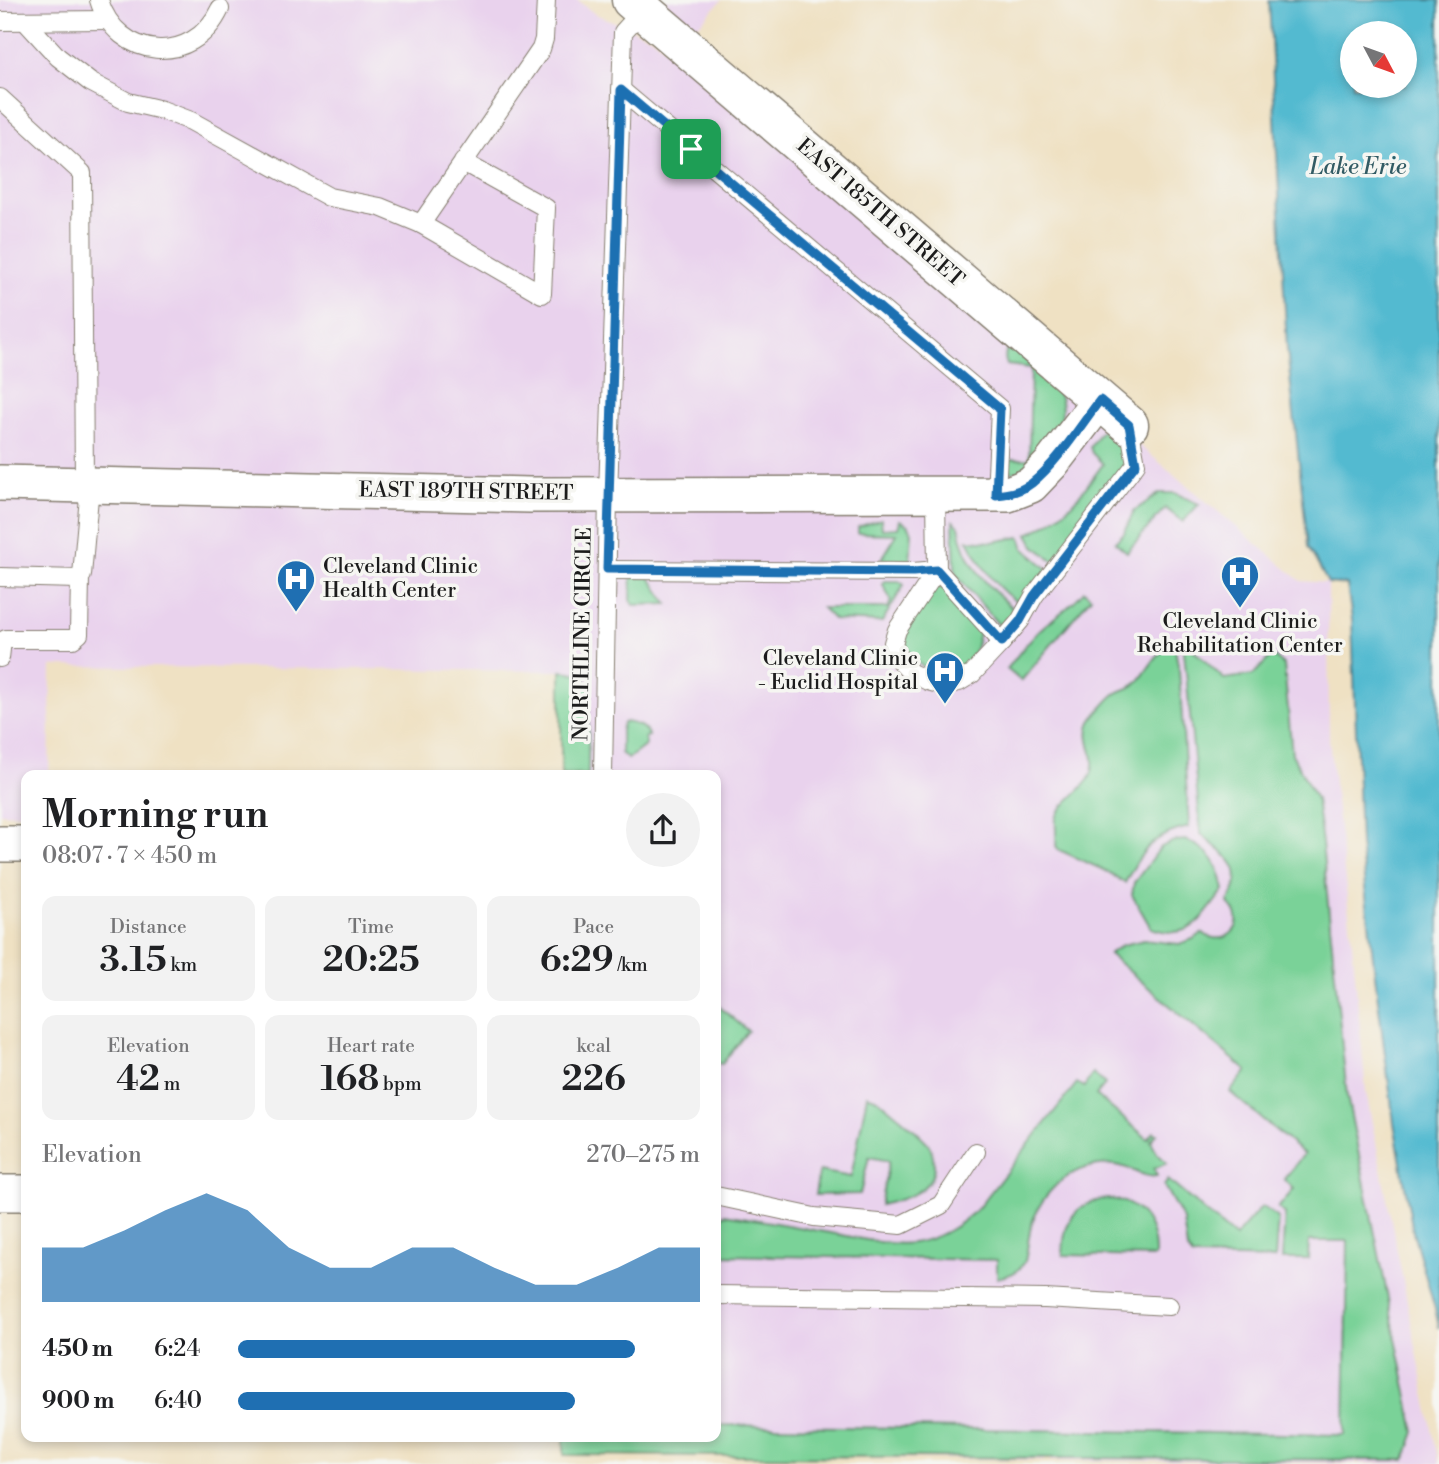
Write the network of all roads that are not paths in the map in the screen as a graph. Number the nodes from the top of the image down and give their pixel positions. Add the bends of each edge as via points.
1 (99, 0) edge
2 (546, 0) edge
3 (637, 5) edge
4 (220, 9) dead end
5 (107, 20) junction
6 (0, 21) edge
7 (25, 21) junction
8 (621, 90) junction
9 (0, 98) edge
10 (463, 162) junction
11 (421, 224) junction
12 (1100, 400) junction
13 (1129, 425) joint
14 (0, 483) edge
15 (87, 485) junction
16 (608, 494) junction
17 (936, 494) junction
18 (996, 495) junction
19 (607, 569) junction
20 (937, 570) junction
21 (0, 577) edge
22 (80, 577) junction
23 (1002, 642) junction
24 (0, 658) edge
25 (603, 770) edge
26 (0, 844) edge
27 (21, 844) edge
28 (976, 1152) dead end
29 (0, 1193) edge
30 (21, 1193) edge
31 (721, 1197) edge
32 (721, 1295) edge
33 (1169, 1306) dead end

1 - 5 lane
2 - 10 lane via 541,49
3 - 8 lane, NORTHLINE CIRCLE via 623,32
3 - 12 street, EAST 185TH STREET
4 - 5 lane via 198,38 178,47 156,49 135,44
5 - 7 lane
6 - 7 lane
7 - 11 lane via 58,57 90,82 128,102 191,121 329,197 380,207
8 - 16 lane, NORTHLINE CIRCLE
8 - 18 lane via 1000,409
9 - 15 lane via 82,173
10 - 11 lane
10 - 11 lane via 546,208 542,294
12 - 13 street, EAST 185TH STREET
12 - 18 street, EAST 189TH STREET via 1031,485
13 - 23 lane via 1136,464
14 - 15 street, EAST 189TH STREET
15 - 16 street, EAST 189TH STREET
15 - 22 lane
16 - 17 street, EAST 189TH STREET
16 - 19 lane, NORTHLINE CIRCLE
17 - 18 street, EAST 189TH STREET
17 - 20 lane
19 - 20 lane
19 - 25 lane, NORTHLINE CIRCLE
20 - 23 lane
20 - 23 lane via 897,630 893,643 905,667 928,681 959,682
21 - 22 lane
22 - 24 lane via 79,634 73,639 6,639
26 - 27 street
28 - 31 lane via 941,1205 901,1225 814,1217
29 - 30 street
32 - 33 lane via 1045,1299

